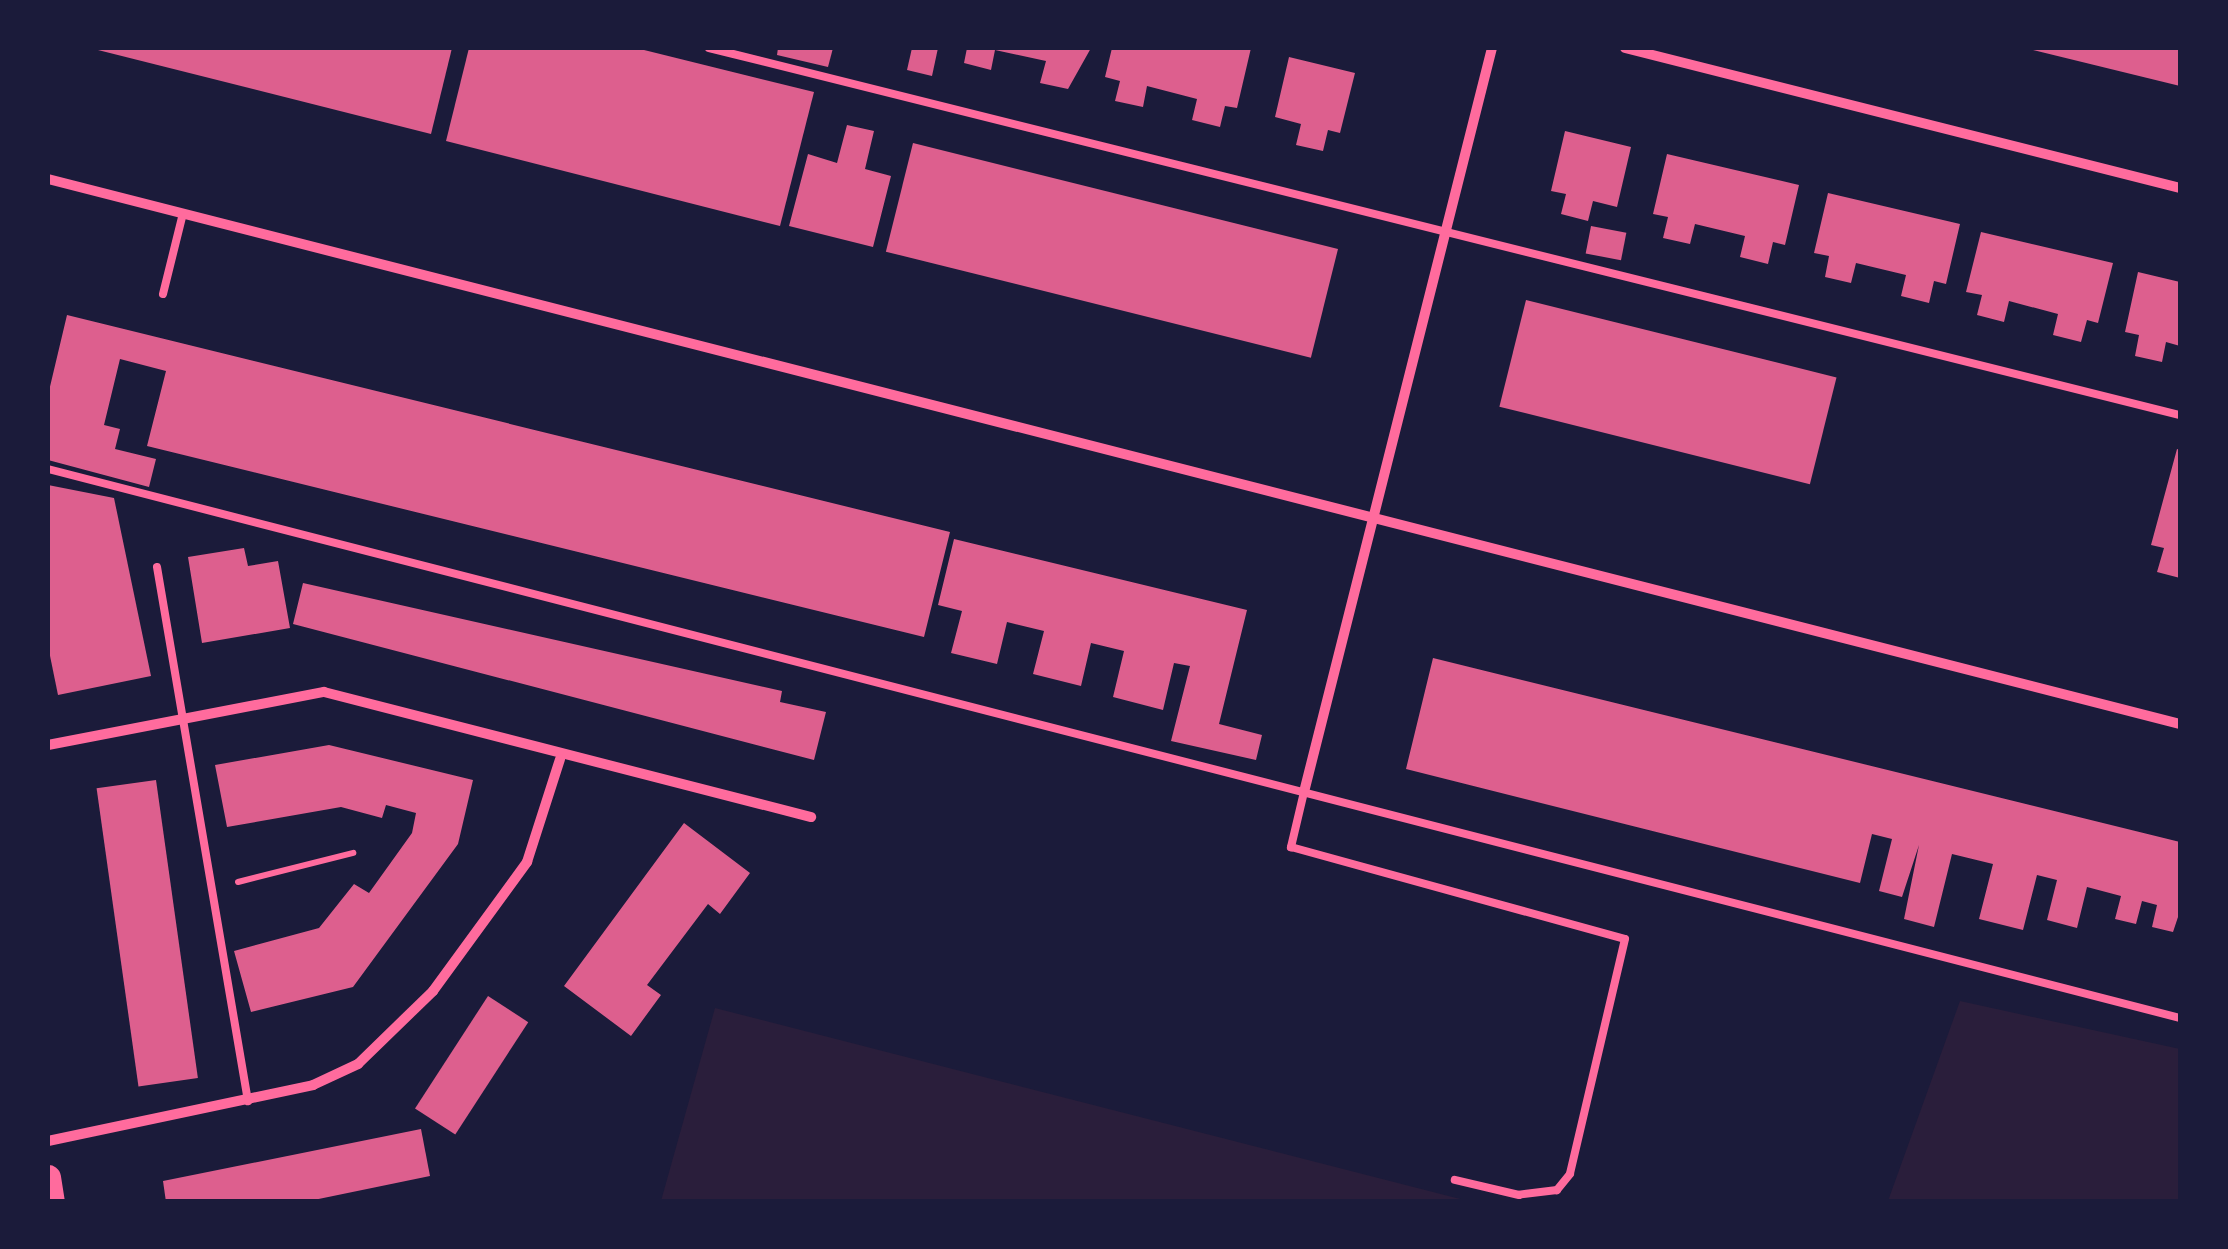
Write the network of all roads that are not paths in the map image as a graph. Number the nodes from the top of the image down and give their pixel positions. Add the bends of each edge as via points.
1 (709, 48) edge
2 (1492, 48) edge
3 (1625, 48) edge
4 (48, 179) edge
5 (2180, 188) edge
6 (183, 214) junction
7 (1444, 231) junction
8 (163, 294) dead end
9 (2180, 415) edge
10 (48, 469) edge
11 (1373, 514) junction
12 (157, 567) dead end
13 (183, 715) junction
14 (2180, 724) edge
15 (48, 746) edge
16 (560, 759) junction
17 (1304, 792) junction
18 (811, 817) dead end
19 (2180, 1018) edge
20 (248, 1101) junction
21 (48, 1141) edge
22 (48, 1178) edge
23 (1454, 1180) dead end
24 (52, 1202) edge

1 - 7 lane
2 - 7 street
3 - 5 street
4 - 6 street
6 - 8 lane
6 - 11 street
7 - 9 lane
7 - 11 street
10 - 17 lane
11 - 14 street
11 - 17 street
12 - 13 lane
13 - 15 street
13 - 16 street via 324,692
13 - 20 lane
16 - 18 street
16 - 20 street via 527,862 400,1031 312,1086
17 - 19 lane
17 - 23 lane via 1291,847 1625,939 1570,1174 1556,1190 1519,1195
20 - 21 street
22 - 24 main road

